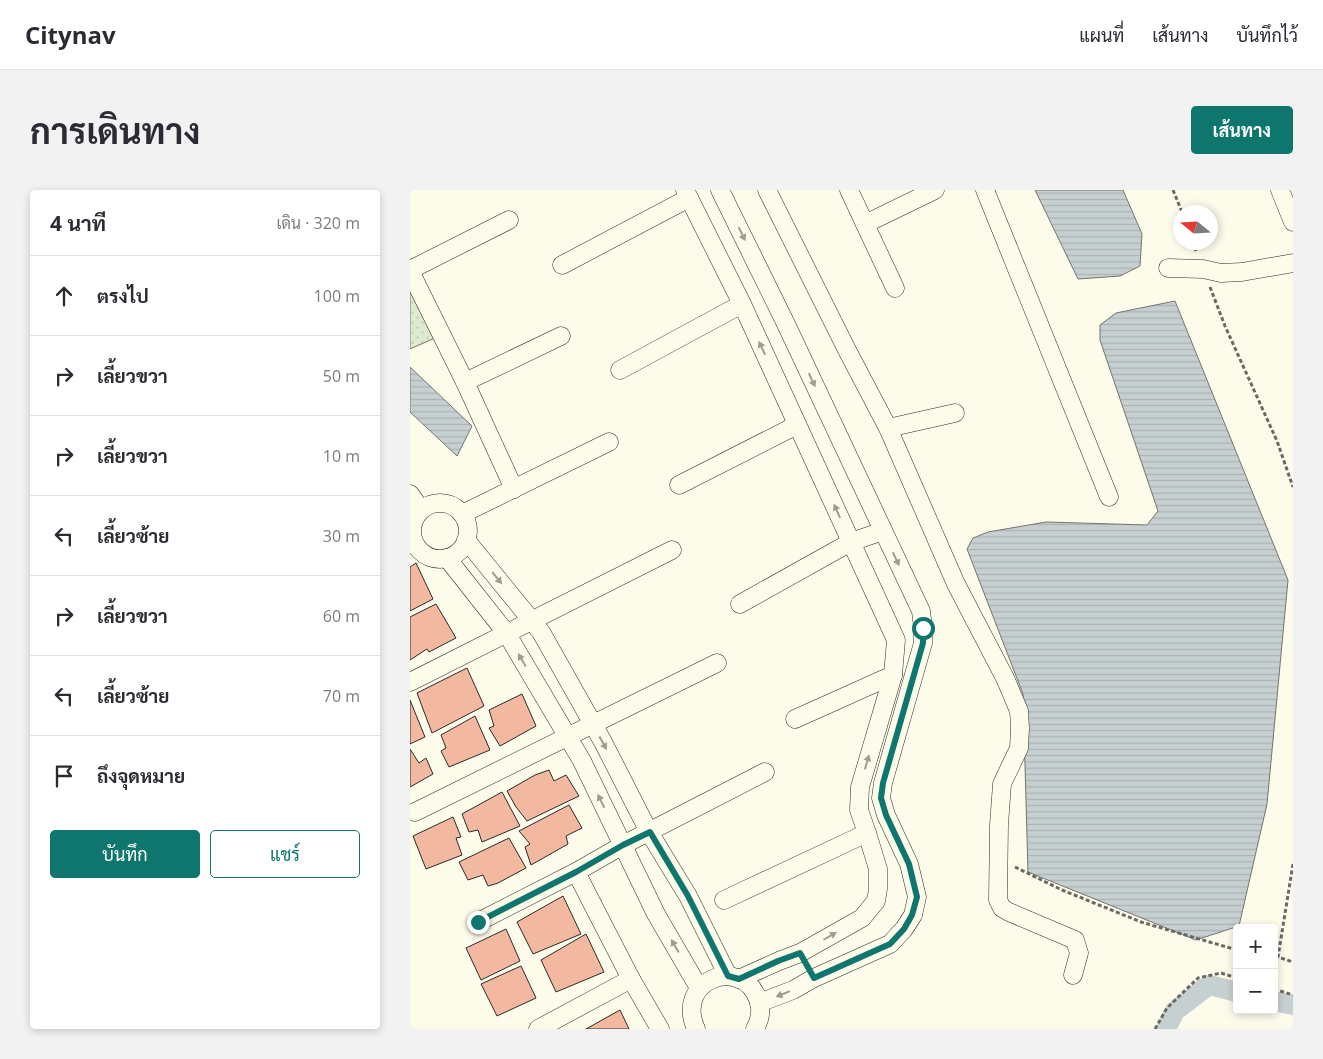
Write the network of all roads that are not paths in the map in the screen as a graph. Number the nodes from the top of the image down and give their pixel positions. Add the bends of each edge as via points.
1 (720, 190) edge
2 (767, 190) edge
3 (849, 190) edge
4 (935, 190) edge
5 (985, 190) edge
6 (1280, 190) edge
7 (687, 194) edge
8 (509, 220) dead end
9 (1293, 222) edge
10 (865, 224) junction
11 (1293, 263) edge
12 (562, 265) dead end
13 (1168, 268) dead end
14 (410, 270) edge
15 (895, 288) dead end
16 (742, 304) junction
17 (561, 336) dead end
18 (620, 370) dead end
19 (465, 382) junction
20 (955, 413) dead end
21 (797, 425) junction
22 (888, 428) junction
23 (609, 442) dead end
24 (678, 485) dead end
25 (514, 489) junction
26 (410, 494) edge
27 (1109, 497) dead end
28 (421, 510) junction
29 (462, 514) junction
30 (883, 531) junction
31 (466, 540) junction
32 (851, 542) junction
33 (413, 546) edge
34 (672, 550) dead end
35 (447, 558) junction
36 (740, 604) dead end
37 (532, 620) junction
38 (507, 634) junction
39 (717, 663) dead end
40 (893, 675) junction
41 (410, 682) edge
42 (795, 719) dead end
43 (593, 724) junction
44 (567, 737) junction
45 (766, 772) dead end
46 (415, 812) dead end
47 (650, 832) junction
48 (867, 833) junction
49 (623, 845) junction
50 (576, 872) junction
51 (724, 900) dead end
52 (478, 922) dead end
53 (800, 953) junction
54 (1073, 975) dead end
55 (733, 978) junction
56 (814, 978) junction
57 (631, 979) junction
58 (699, 988) junction
59 (759, 1003) junction
60 (538, 1029) edge
61 (660, 1029) edge
62 (696, 1029) edge
63 (755, 1029) edge

1 -> 30 street
2 - 22 street
3 - 10 street
4 - 10 street
5 - 27 street
6 - 9 street
7 - 12 street
7 - 16 street
8 - 14 street
10 - 15 street
11 - 13 street via 1221,273
14 - 19 street
16 - 18 street
21 -> 16 street
17 - 19 street
19 - 25 street
20 - 22 street
21 - 24 street
32 -> 21 street
22 - 54 street via 956,584 1019,711 1020,748 1002,784 998,900 1009,912 1075,940 1079,952
23 - 25 street
25 - 29 street
26 - 28 street
28 - 29 street via 438,503 455,507
28 - 33 street via 412,526
29 - 31 street via 468,531
30 - 32 street
30 -> 56 street via 921,611 923,628 923,643 881,798 909,864 917,897 904,929 890,944
31 - 35 street via 462,548
31 -> 37 street
32 - 36 street
32 - 40 street via 896,640
33 - 35 street via 429,557
34 - 37 street
35 - 38 street
37 - 38 street
37 - 43 street
38 - 41 street
44 -> 38 street
39 - 43 street
40 - 42 street
48 -> 40 street via 859,810 860,788
43 - 44 street
43 -> 47 street
44 - 46 street
49 -> 44 street
45 - 47 street
47 - 49 street
47 - 55 street
48 - 51 street
53 -> 48 street via 862,918 876,902 878,869
49 - 50 street
58 -> 49 street via 656,914
50 - 52 street
50 - 57 street
53 - 55 street
53 - 56 street
55 - 58 street via 718,977
55 - 59 street via 748,984
56 -> 59 street
57 - 60 street
57 - 61 street
58 - 62 street via 691,1008
59 - 63 street via 760,1014

